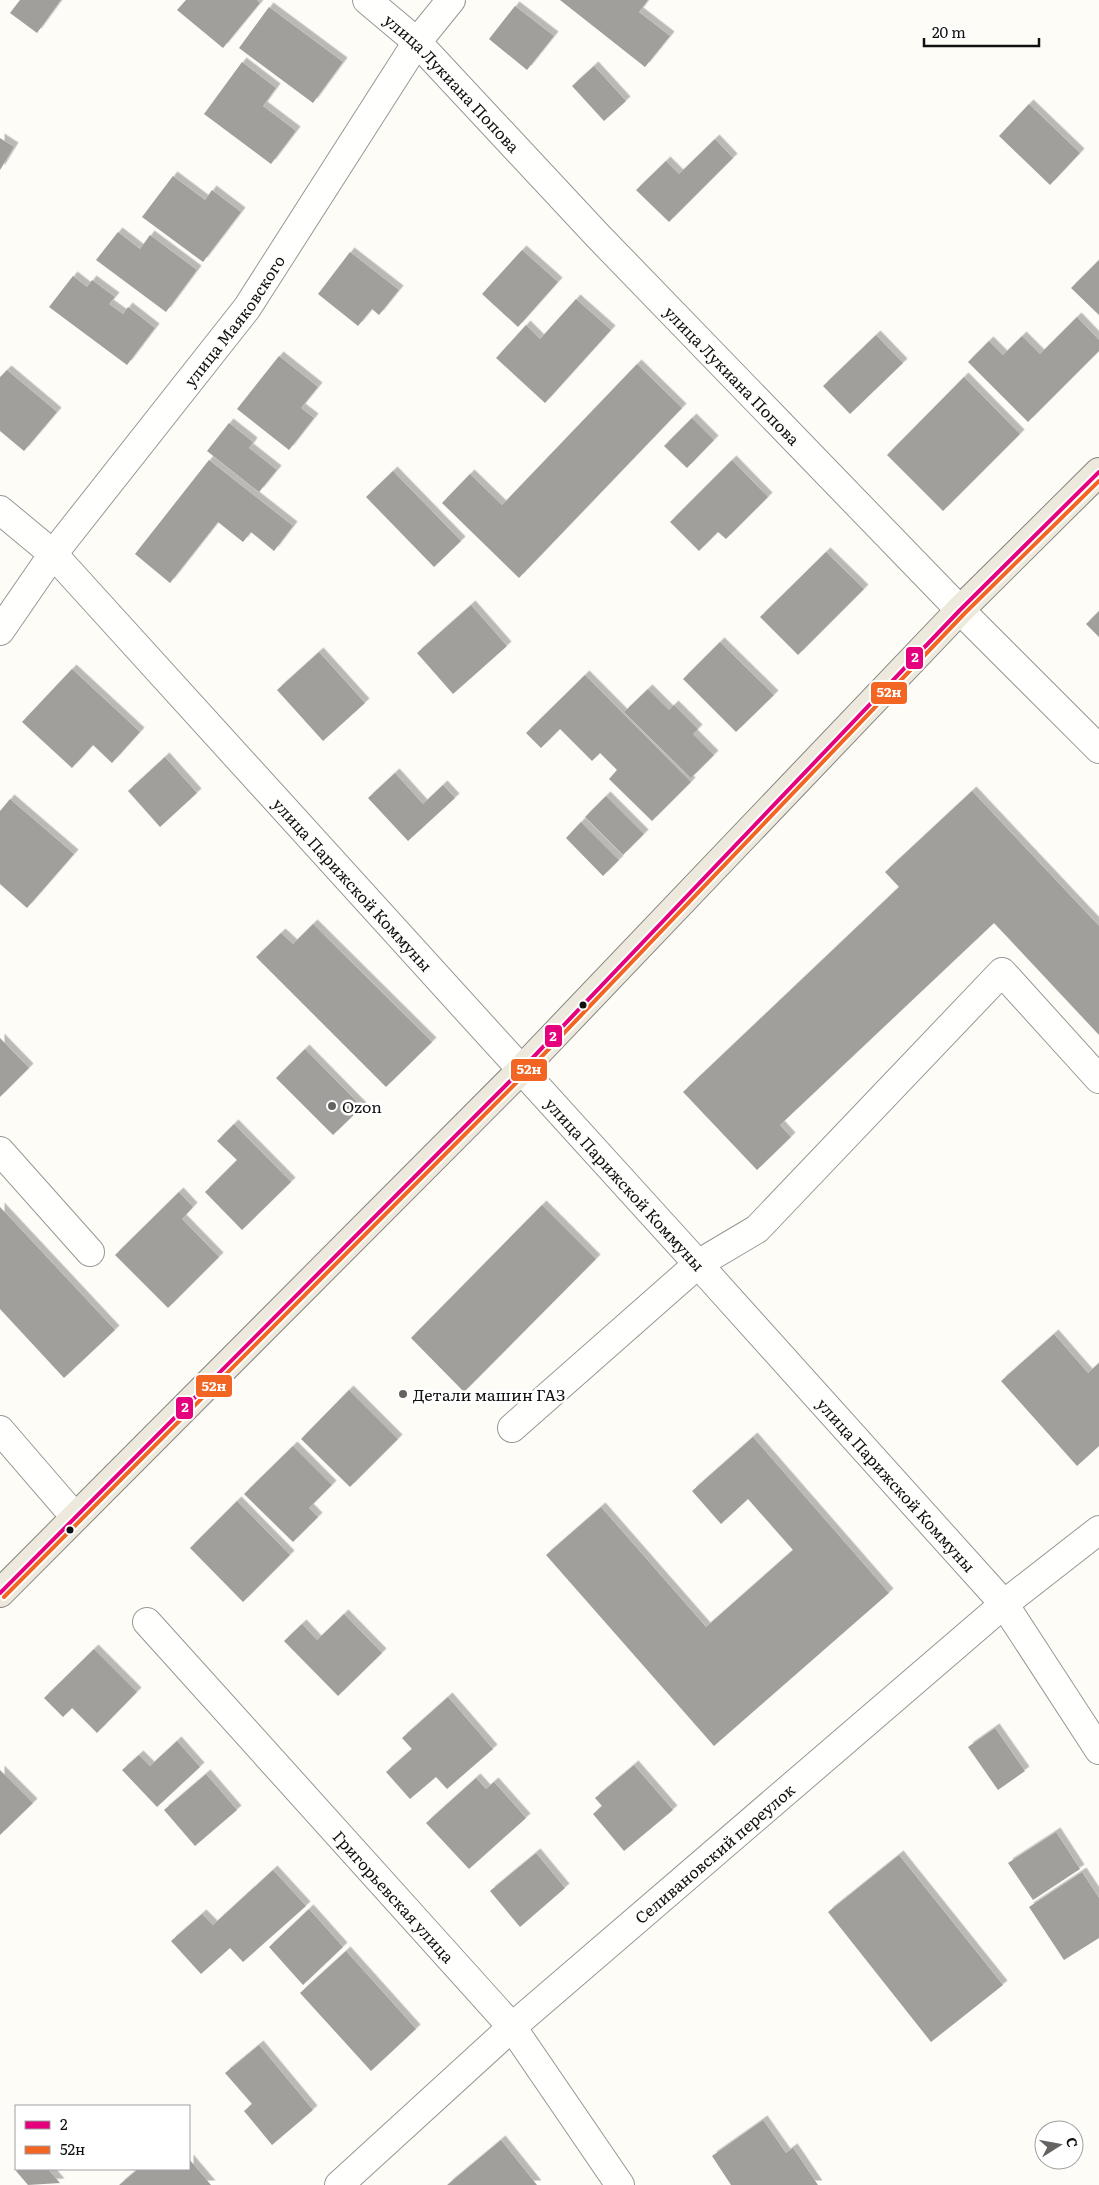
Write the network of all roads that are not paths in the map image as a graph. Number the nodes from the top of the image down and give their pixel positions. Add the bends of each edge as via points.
1 (367, 0) edge
2 (451, 0) edge
3 (417, 42) junction
4 (1099, 472) edge
5 (0, 510) edge
6 (53, 554) junction
7 (960, 610) junction
8 (0, 631) edge
9 (1099, 749) edge
10 (521, 1070) junction
11 (1099, 1079) edge
12 (0, 1151) edge
13 (90, 1252) dead end
14 (698, 1264) junction
15 (512, 1428) dead end
16 (0, 1430) edge
17 (75, 1517) junction
18 (1099, 1530) edge
19 (0, 1593) edge
20 (1004, 1604) junction
21 (147, 1622) dead end
22 (1099, 1750) edge
23 (512, 2027) junction
24 (339, 2185) edge
25 (620, 2185) edge

1 - 3 street, улица Лукиана Попова
2 - 3 street, улица Маяковского
3 - 6 street, улица Маяковского via 247,308
3 - 7 street, улица Лукиана Попова via 605,243
4 - 7 main road
5 - 6 street, улица Парижской Коммуны
6 - 8 street, улица Маяковского
6 - 10 street, улица Парижской Коммуны
7 - 9 street, улица Лукиана Попова
7 - 10 main road
10 - 14 street, улица Парижской Коммуны
10 - 17 main road
11 - 14 street via 1002,972 757,1229
12 - 13 street
14 - 15 street
14 - 20 street, улица Парижской Коммуны
16 - 17 street
17 - 19 main road
18 - 20 street, Селивановский переулок
20 - 22 street, улица Парижской Коммуны
20 - 23 street, Селивановский переулок
21 - 23 street, Григорьевская улица
23 - 24 street, Селивановский переулок
23 - 25 street, Григорьевская улица

